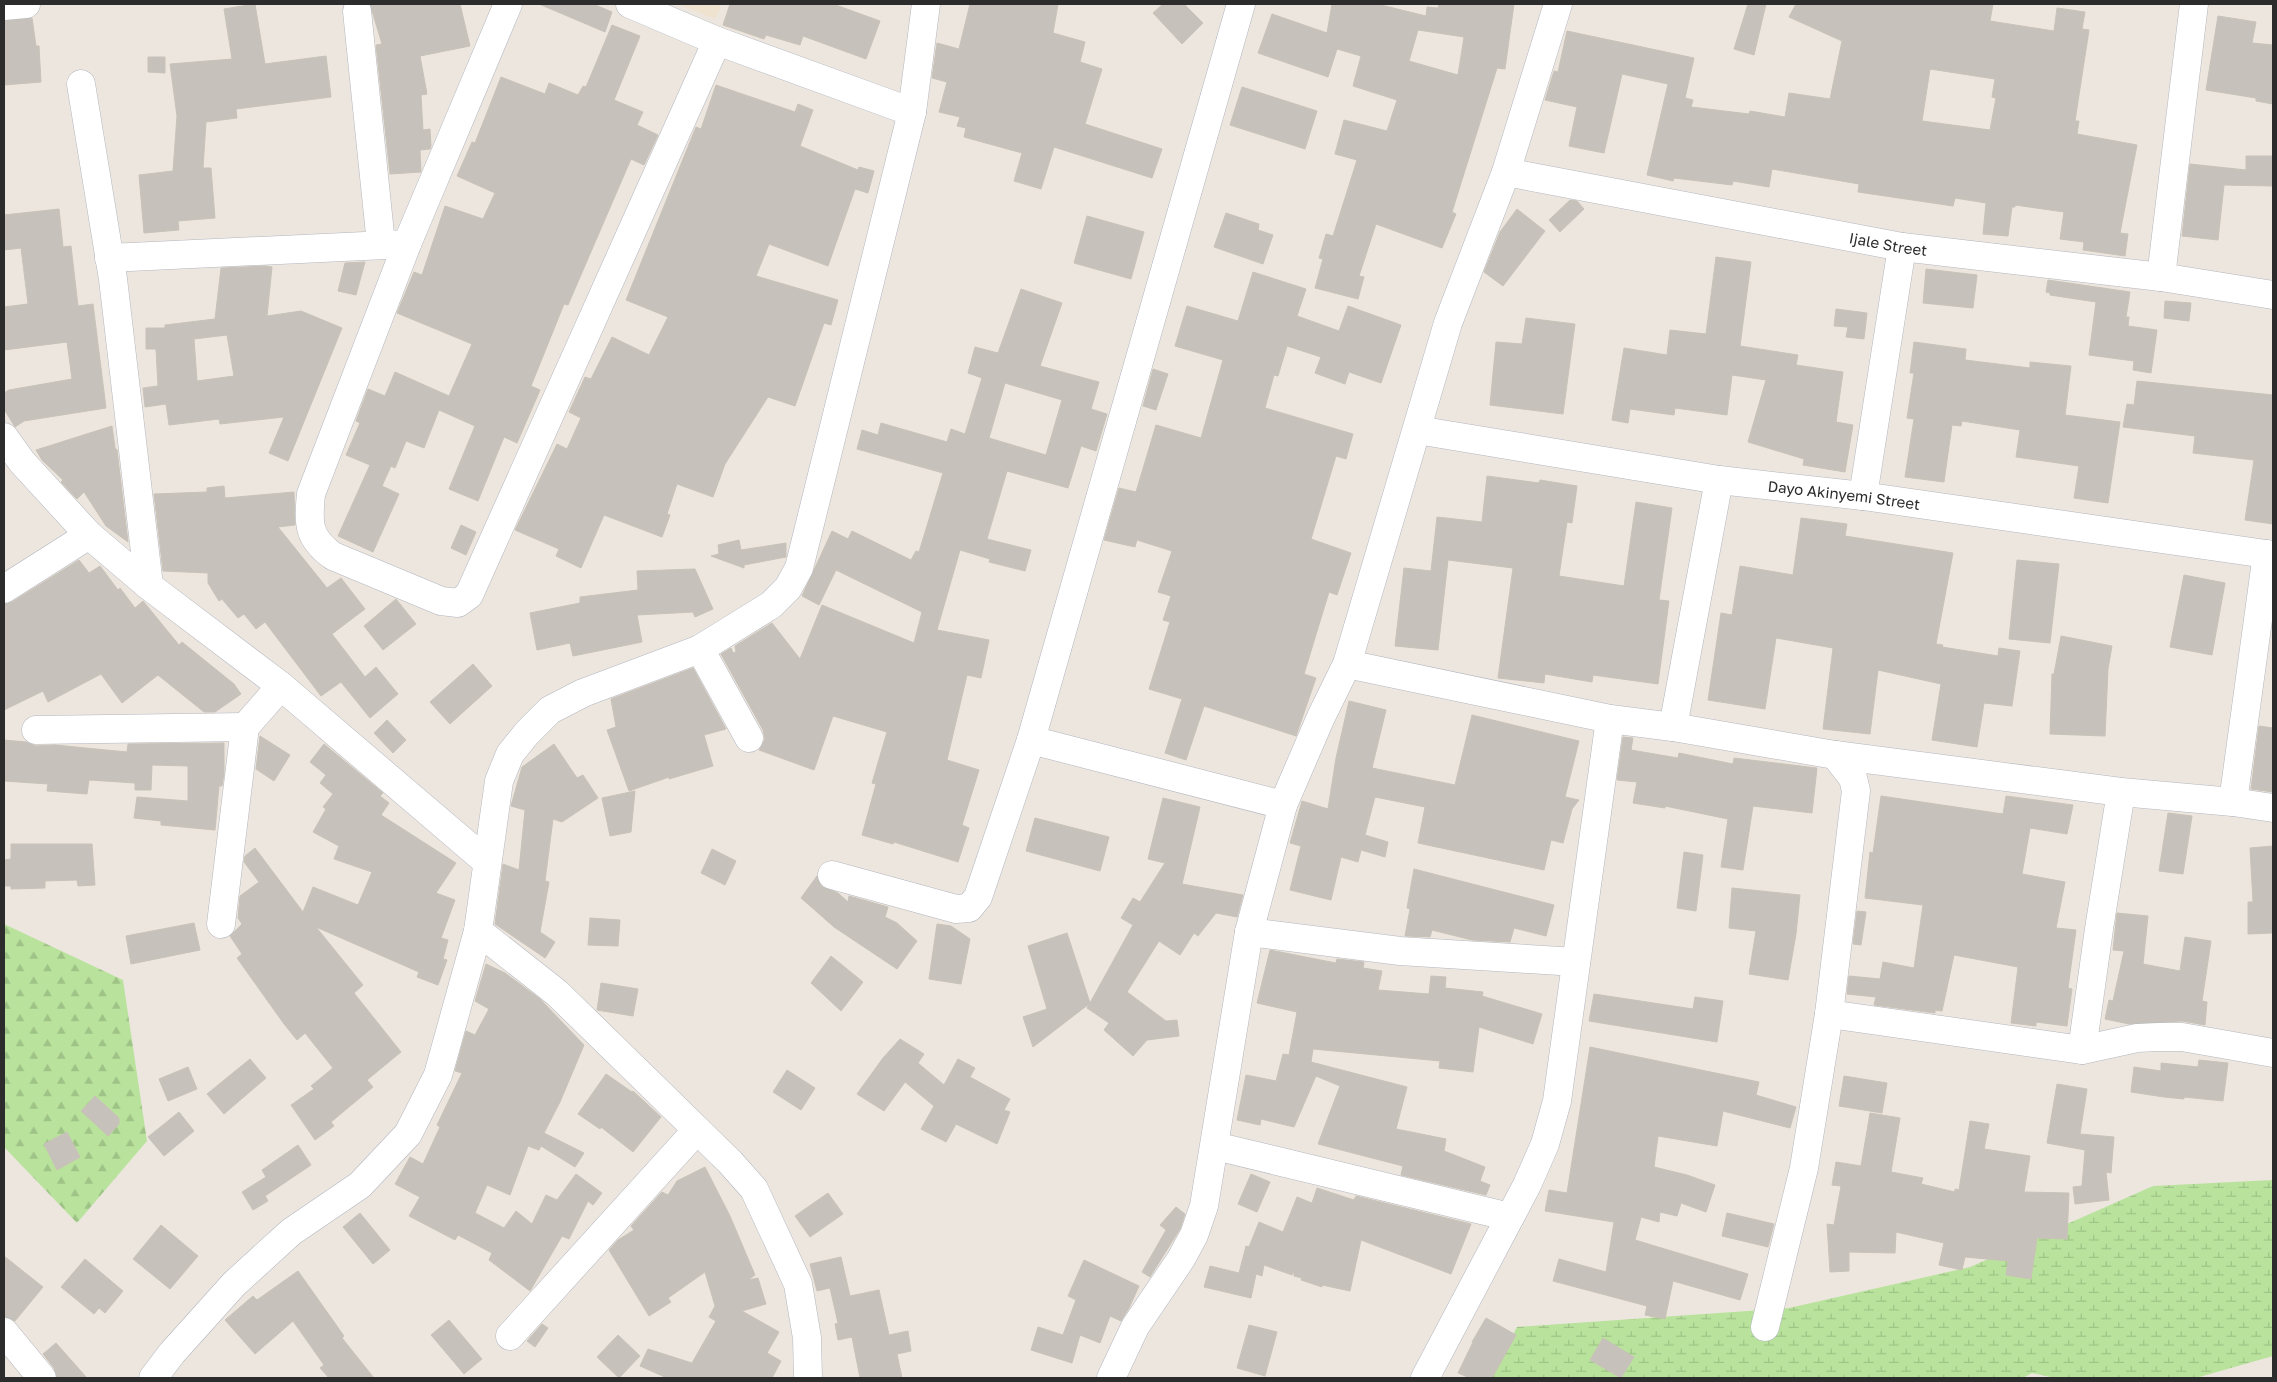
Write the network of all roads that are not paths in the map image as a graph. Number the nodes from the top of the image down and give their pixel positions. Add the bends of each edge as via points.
1 (26, 4) edge
2 (508, 4) edge
3 (630, 4) edge
4 (926, 4) edge
5 (1241, 4) edge
6 (1558, 4) edge
7 (2194, 4) edge
8 (4, 6) edge
9 (357, 11) dead end
10 (717, 41) junction
11 (81, 84) dead end
12 (912, 112) junction
13 (1506, 172) junction
14 (394, 244) junction
15 (1902, 247) junction
16 (109, 258) junction
17 (2161, 277) junction
18 (2273, 295) edge
19 (1417, 430) junction
20 (4, 438) edge
21 (1719, 480) junction
22 (1863, 496) junction
23 (89, 535) junction
24 (2270, 554) edge
25 (148, 586) junction
26 (4, 588) edge
27 (700, 649) junction
28 (1347, 664) junction
29 (281, 686) junction
30 (1610, 719) junction
31 (245, 727) junction
32 (1673, 727) junction
33 (36, 730) dead end
34 (749, 738) dead end
35 (1030, 740) junction
36 (1835, 755) junction
37 (2122, 792) junction
38 (2232, 802) junction
39 (1283, 805) junction
40 (2273, 808) edge
41 (486, 861) junction
42 (832, 875) dead end
43 (221, 924) dead end
44 (478, 931) junction
45 (1249, 932) junction
46 (1576, 962) junction
47 (1829, 1014) junction
48 (2082, 1050) junction
49 (2273, 1053) edge
50 (697, 1130) junction
51 (1215, 1146) junction
52 (1510, 1217) junction
53 (1765, 1327) dead end
54 (4, 1332) edge
55 (510, 1336) dead end
56 (42, 1378) edge
57 (152, 1378) edge
58 (808, 1378) edge
59 (1111, 1378) edge
60 (1425, 1378) edge

1 - 8 street
2 - 14 street
3 - 10 street
4 - 12 street
5 - 35 street
6 - 13 street
7 - 17 street
9 - 14 street
10 - 12 street
10 - 14 street via 468,595 458,603 441,601 333,556 318,545 312,533 310,494
11 - 16 street
12 - 27 street via 799,568 788,588 771,605
13 - 15 street, Ijale Street
13 - 19 street via 1448,323
14 - 16 street
15 - 17 street, Ijale Street
15 - 22 street
16 - 25 street
17 - 18 street, Ijale Street
19 - 21 street, Dayo Akinyemi Street
19 - 28 street
20 - 23 street
21 - 22 street, Dayo Akinyemi Street
21 - 32 street
22 - 24 street, Dayo Akinyemi Street
23 - 25 street
23 - 26 street
24 - 38 street
25 - 29 street
27 - 34 street
27 - 41 street via 582,693 550,710 527,732 510,754 499,781
28 - 30 street
28 - 39 street
29 - 31 street
29 - 41 street
30 - 32 street
30 - 46 street
31 - 33 street
31 - 43 street
32 - 36 street
35 - 39 street
35 - 42 street via 978,897 969,908 956,909
36 - 37 street
36 - 47 street via 1853,778 1856,791
37 - 38 street
37 - 48 street
38 - 40 street
39 - 45 street
41 - 44 street
44 - 50 street via 557,994
44 - 57 street via 438,1075 408,1134 360,1185 290,1232 234,1284
45 - 46 street via 1400,950
45 - 51 street
46 - 52 street via 1557,1101 1545,1144
47 - 48 street
47 - 53 street via 1804,1168
48 - 49 street via 2137,1038 2182,1037
50 - 55 street
50 - 58 street via 754,1189 769,1218 798,1284 807,1338
51 - 52 street
51 - 59 street via 1204,1206 1194,1235 1135,1326
52 - 60 street
54 - 56 street

